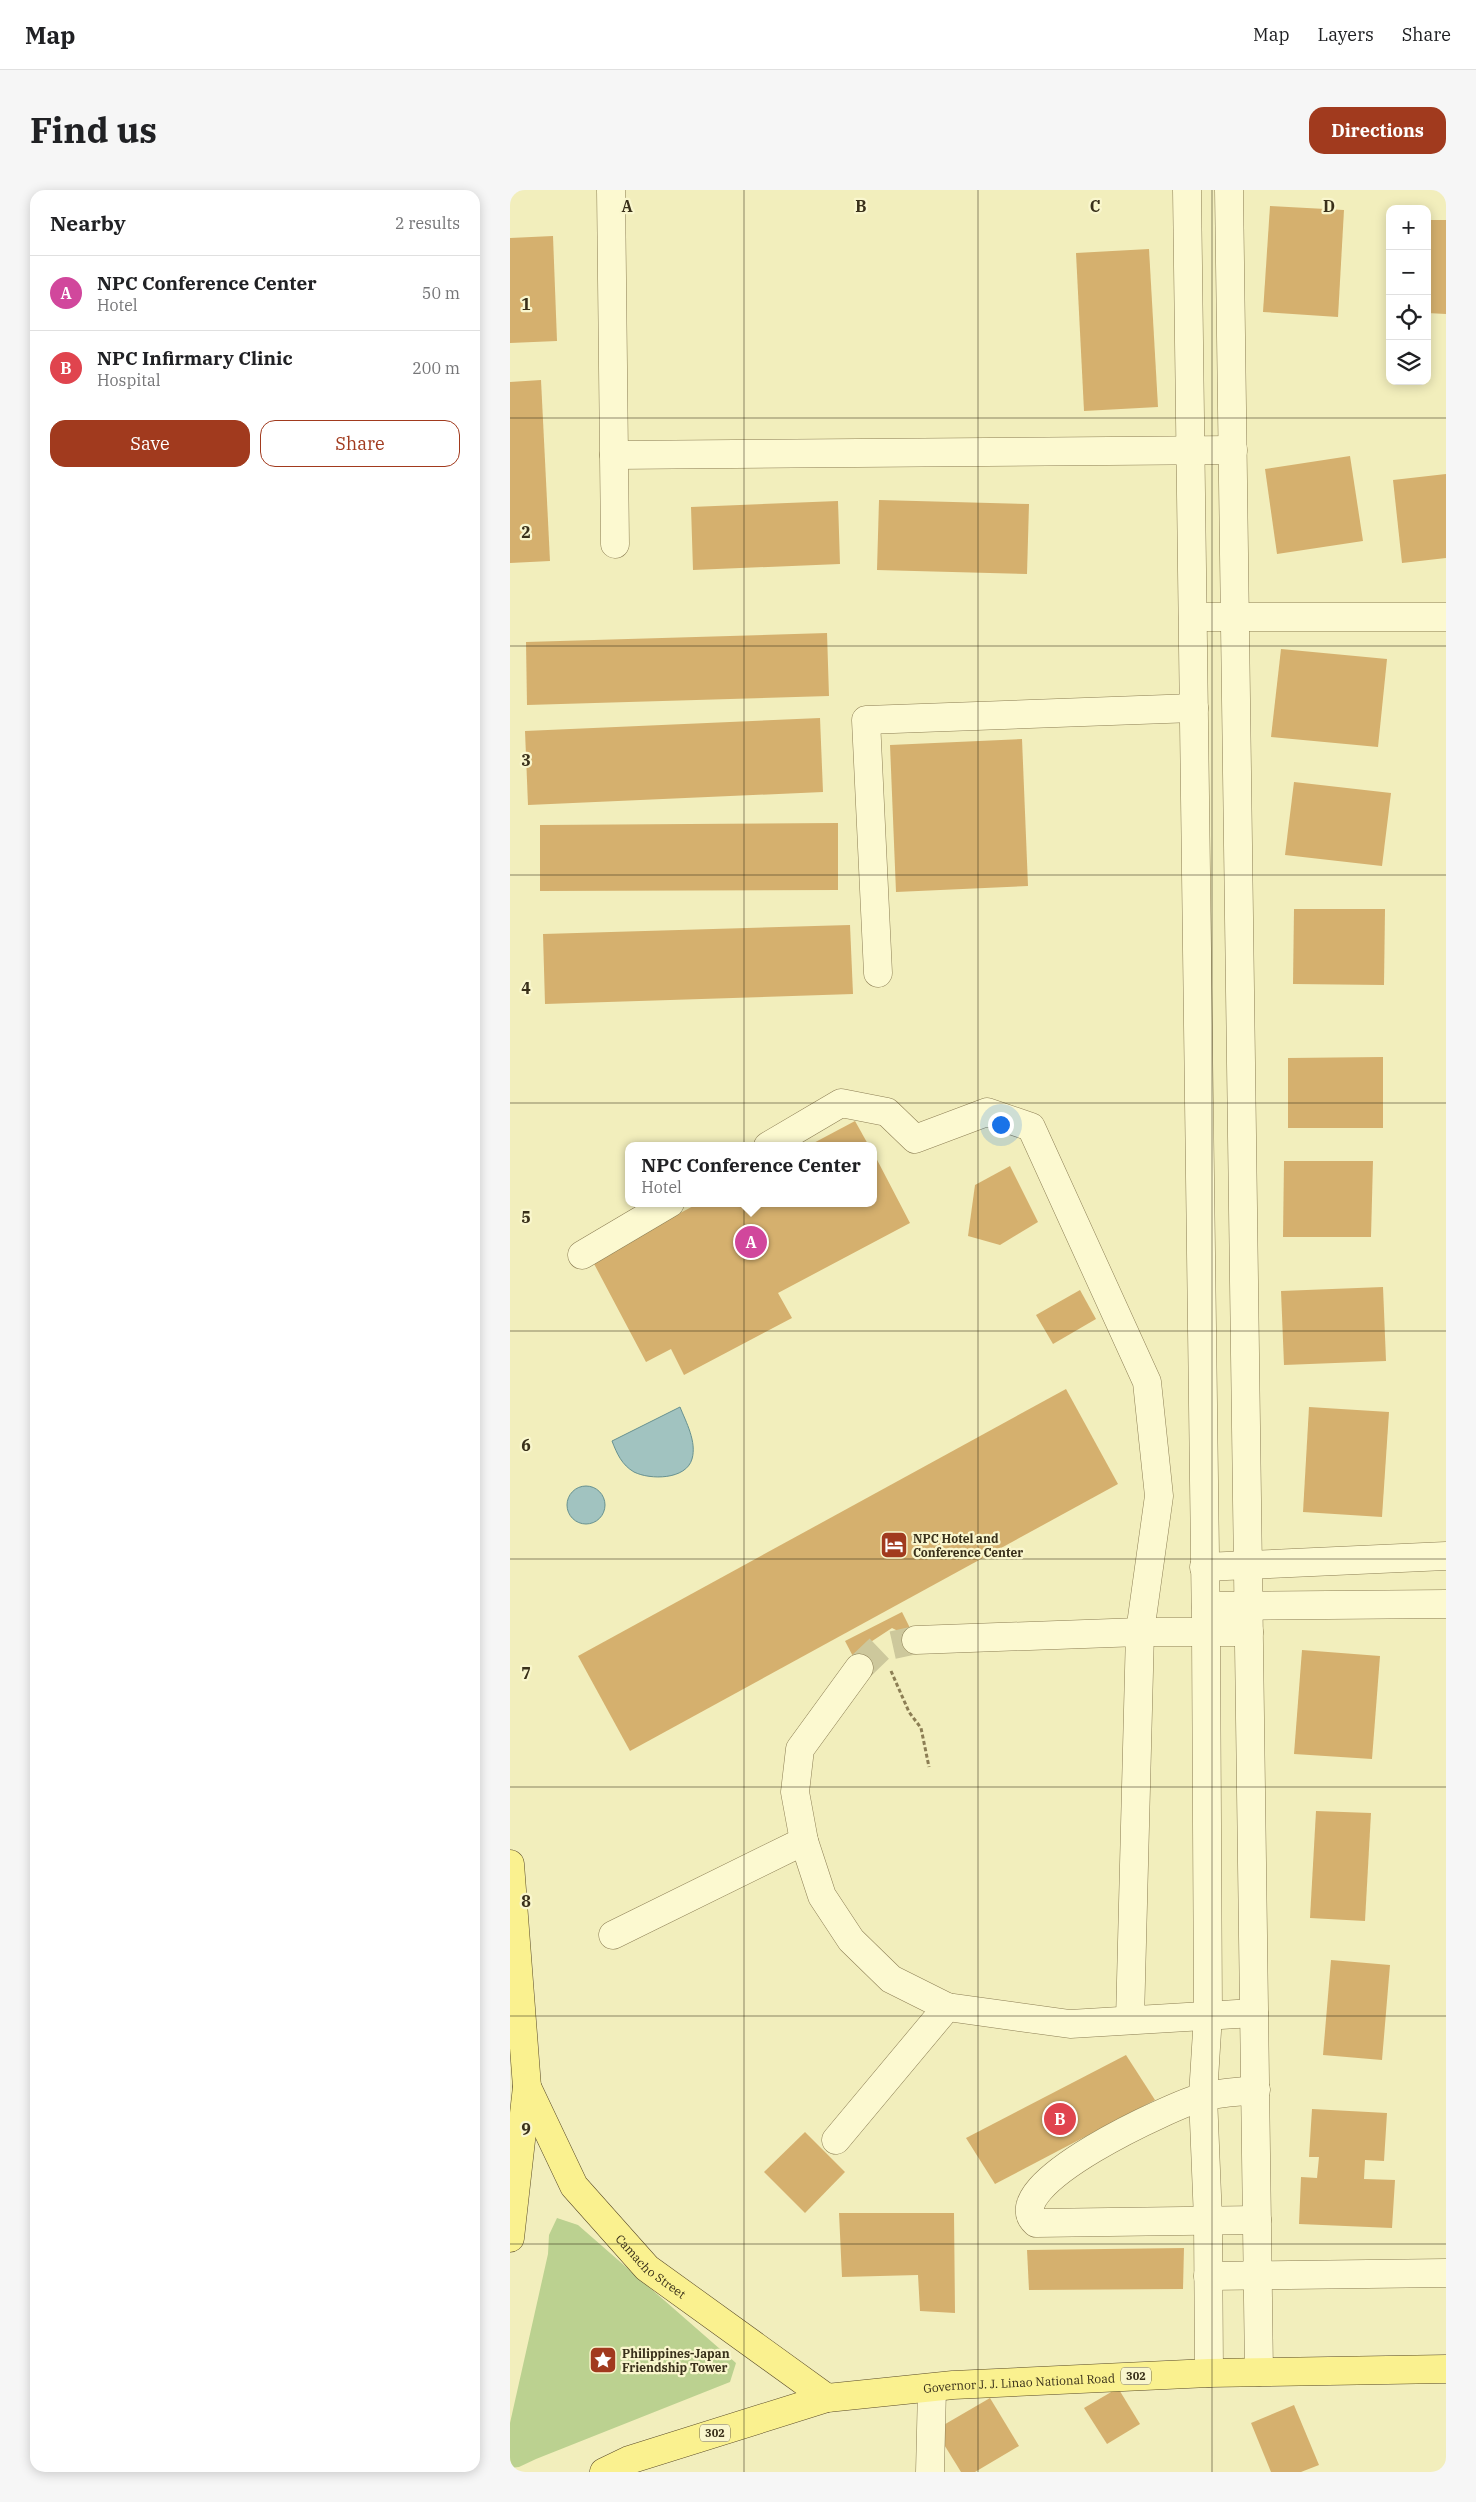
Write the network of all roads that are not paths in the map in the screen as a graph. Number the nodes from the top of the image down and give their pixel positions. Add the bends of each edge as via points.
1 (611, 190) edge
2 (1187, 190) edge
3 (1229, 190) edge
4 (1191, 450) junction
5 (1233, 450) junction
6 (614, 455) junction
7 (615, 544) dead end
8 (1193, 617) junction
9 (1235, 617) junction
10 (1446, 618) edge
11 (1194, 708) junction
12 (878, 973) dead end
13 (775, 1142) edge
14 (663, 1207) edge
15 (582, 1255) dead end
16 (1446, 1556) edge
17 (1248, 1566) junction
18 (1204, 1567) junction
19 (1446, 1604) edge
20 (1249, 1605) junction
21 (1206, 1619) junction
22 (1140, 1632) junction
23 (1249, 1632) junction
24 (916, 1640) tunnel mouth
25 (859, 1668) tunnel mouth
26 (804, 1841) junction
27 (510, 1864) edge
28 (613, 1935) dead end
29 (946, 2007) junction
30 (1254, 2013) junction
31 (1208, 2015) junction
32 (1130, 2020) junction
33 (527, 2087) junction
34 (1256, 2090) junction
35 (1203, 2096) junction
36 (836, 2140) dead end
37 (1208, 2220) junction
38 (1257, 2220) junction
39 (510, 2238) edge
40 (1446, 2272) edge
41 (1258, 2275) junction
42 (1208, 2276) junction
43 (1446, 2369) edge
44 (1259, 2372) junction
45 (1209, 2373) junction
46 (932, 2389) junction
47 (827, 2398) junction
48 (604, 2472) edge
49 (930, 2472) edge

1 - 6 street
2 - 4 street
3 - 5 street
4 - 5 street
4 - 6 street
4 - 8 street
5 - 9 street
6 - 7 street
8 - 9 street
8 - 11 street
9 - 10 street
9 - 17 street
11 - 12 street via 866,720
11 - 18 street
13 - 22 street via 841,1103 887,1112 915,1139 987,1112 1031,1128 1147,1382 1159,1496
14 - 15 street
16 - 17 street
17 - 18 street
17 - 20 street
18 - 21 street
19 - 20 street
20 - 21 street
20 - 23 street
21 - 22 street
21 - 23 street
21 - 31 street
22 - 24 street
22 - 32 street
23 - 30 street
25 - 26 street via 800,1749 795,1792
26 - 28 street
26 - 29 street via 822,1896 851,1940 891,1979
27 - 33 main road, Camacho Street
29 - 32 street via 1070,2024
29 - 36 street
30 - 31 street
30 - 34 street
31 - 32 street
31 - 35 street
33 - 39 main road, Camacho Street
33 - 47 main road, Camacho Street via 574,2186 648,2268
34 - 35 street
34 - 38 street
35 - 37 street
35 - 37 street via 1138,2125 1061,2168 1041,2186 1029,2210 1030,2218 1036,2223
37 - 38 street
37 - 42 street
38 - 41 street
40 - 41 street
41 - 42 street
41 - 44 street
42 - 45 street
43 - 44 main road, Governor J. J. Linao National Road / 302
44 - 45 main road, Governor J. J. Linao National Road / 302
45 - 46 main road, Governor J. J. Linao National Road / 302 via 953,2385
46 - 47 main road, Governor J. J. Linao National Road / 302
46 - 49 street
47 - 48 main road, Governor J. J. Linao National Road / 302 via 629,2460

